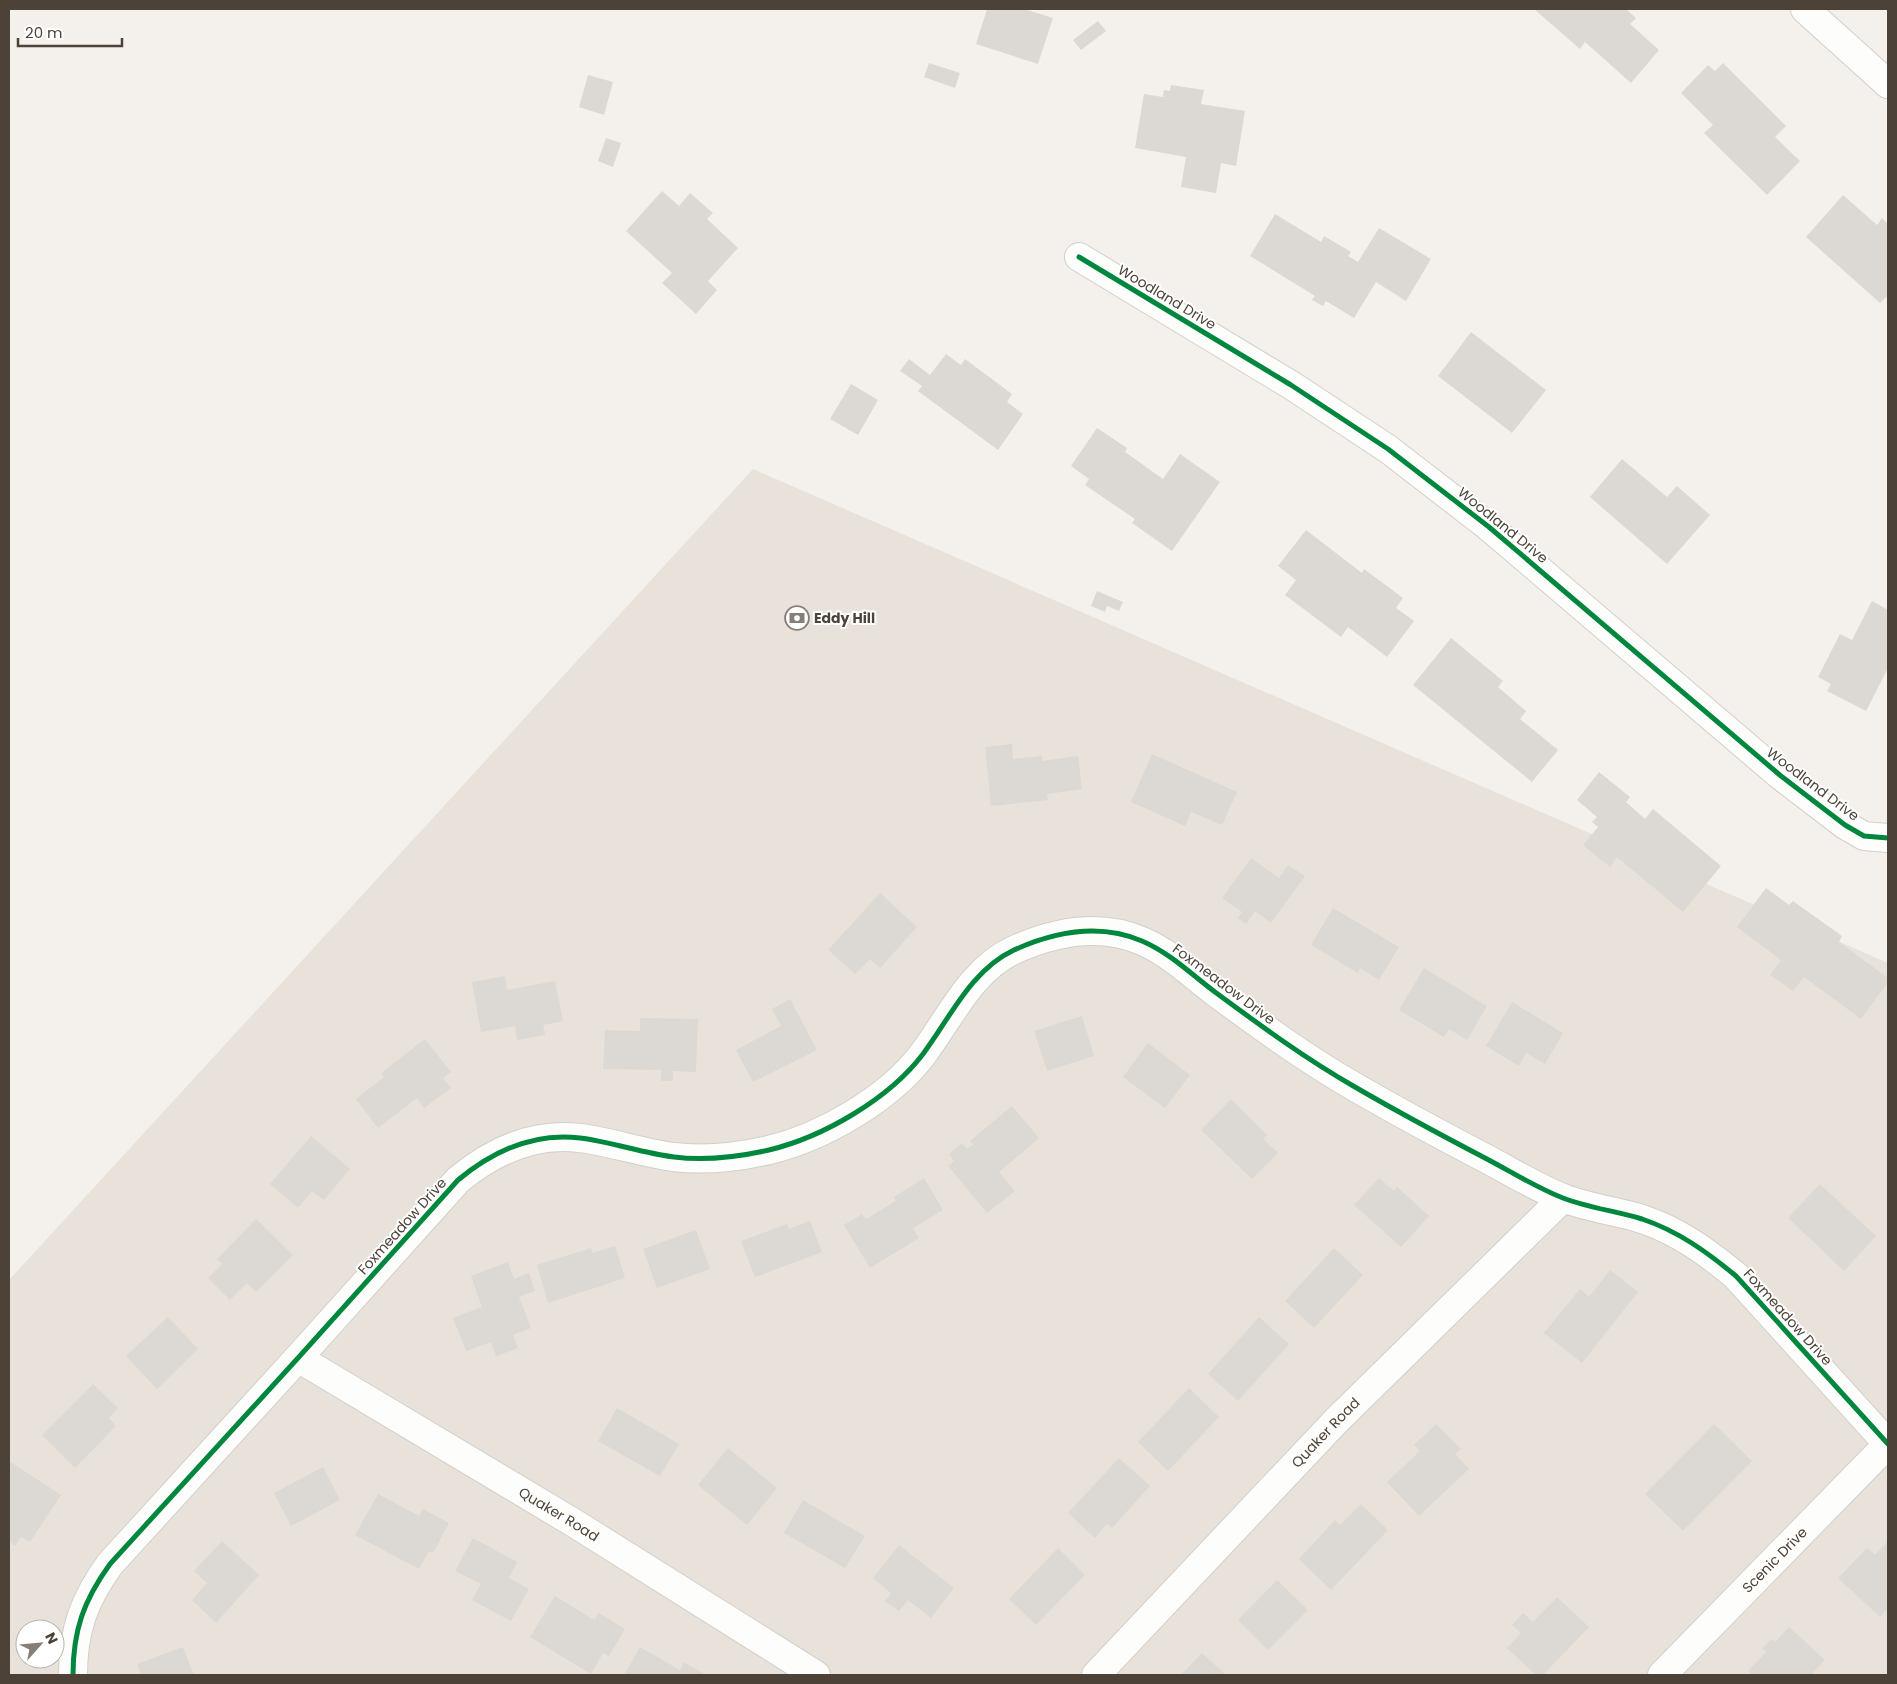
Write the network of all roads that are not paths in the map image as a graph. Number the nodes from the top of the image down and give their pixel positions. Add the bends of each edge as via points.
1 (1805, 9) edge
2 (1888, 84) edge
3 (1079, 257) dead end
4 (1888, 838) edge
5 (1563, 1198) junction
6 (298, 1358) junction
7 (1888, 1444) edge
8 (73, 1675) edge
9 (816, 1675) edge
10 (1096, 1675) edge
11 (1662, 1675) edge

1 - 2 street
3 - 4 street, Woodland Drive via 1291,385 1388,449 1490,527 1781,776 1845,825 1864,836
5 - 6 street, Foxmeadow Drive via 1410,1118 1291,1048 1158,950 1123,935 1068,932 1010,951 993,963 966,992 902,1078 848,1118 815,1134 745,1156 709,1159 673,1157 580,1138 558,1137 522,1143 494,1154 458,1180
5 - 7 street, Foxmeadow Drive via 1643,1220 1677,1234 1707,1252 1736,1276
5 - 10 street, Quaker Road via 1336,1420
6 - 8 street, Foxmeadow Drive via 95,1584 76,1632
6 - 9 street, Quaker Road via 574,1523
7 - 11 street, Scenic Drive

